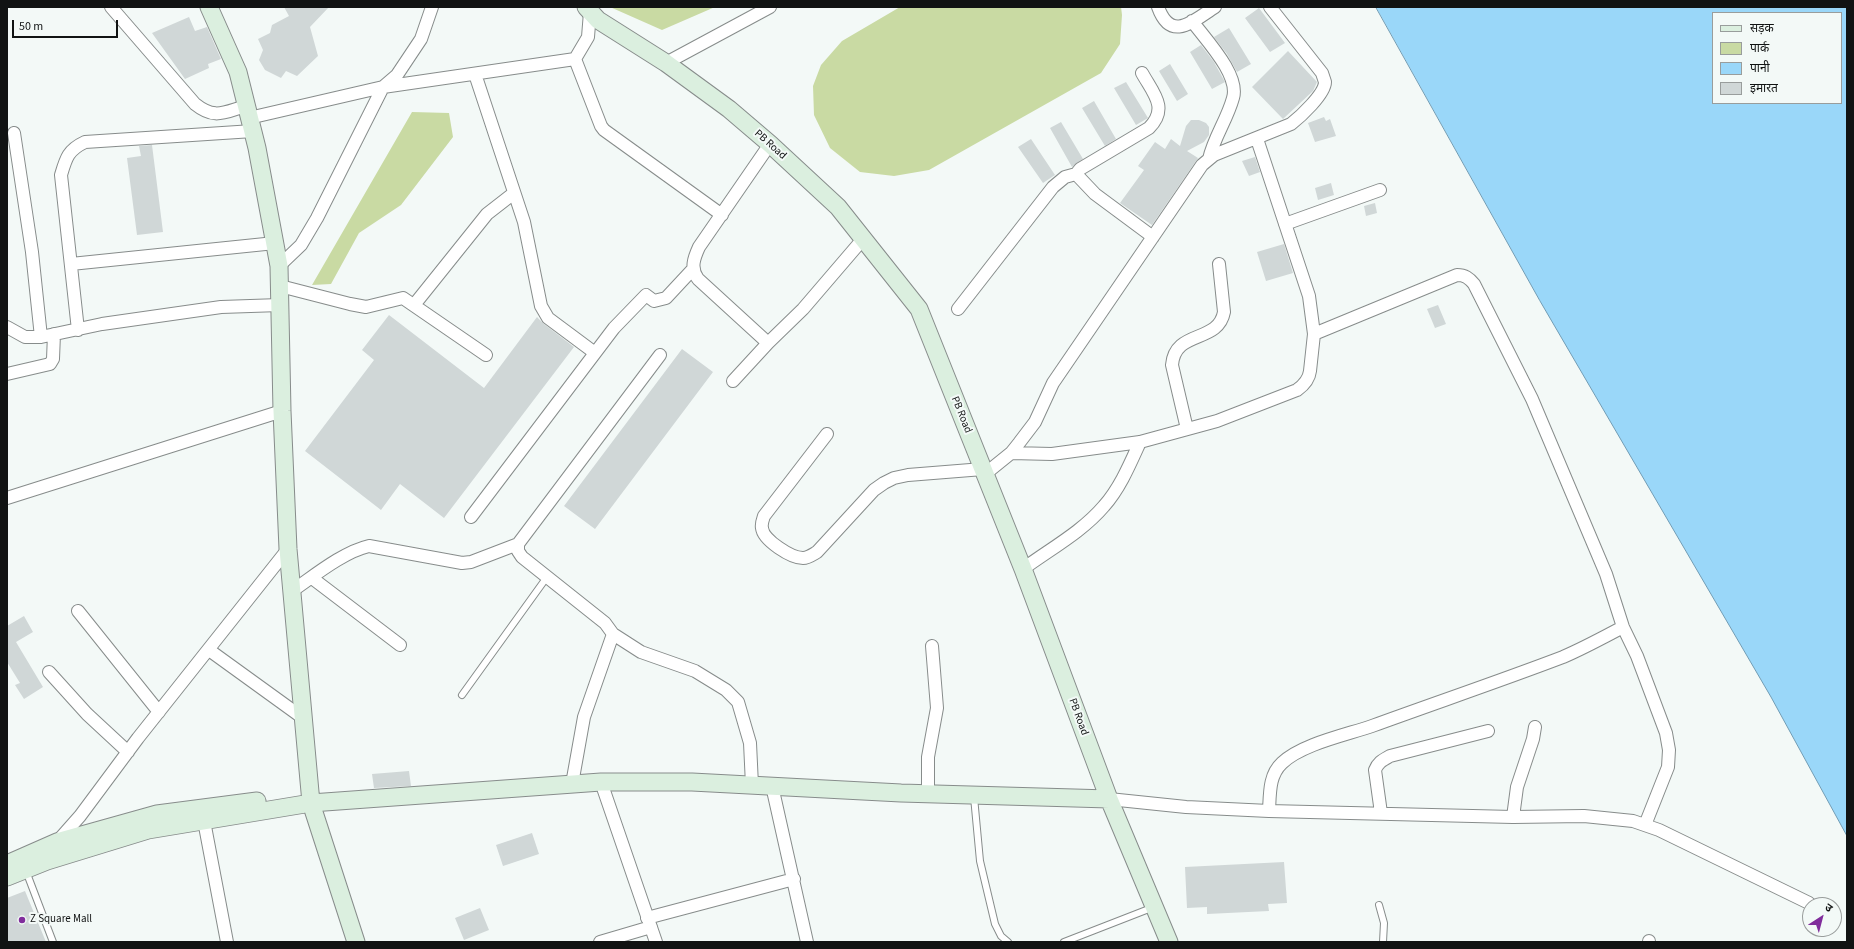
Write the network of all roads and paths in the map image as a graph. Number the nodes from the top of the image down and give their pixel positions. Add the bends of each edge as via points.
1 (111, 7) edge
2 (209, 7) edge
3 (432, 7) edge
4 (770, 7) edge
5 (1158, 7) edge
6 (1215, 7) edge
7 (1270, 7) edge
8 (588, 9) edge
9 (1192, 21) junction
10 (574, 59) junction
11 (666, 62) junction
12 (1142, 73) dead end
13 (475, 74) junction
14 (383, 87) junction
15 (250, 118) junction
16 (14, 133) dead end
17 (1257, 139) junction
18 (770, 144) junction
19 (1209, 159) junction
20 (1076, 174) junction
21 (1380, 190) dead end
22 (514, 193) junction
23 (722, 215) junction
24 (1285, 224) junction
25 (1153, 237) junction
26 (863, 239) junction
27 (275, 243) junction
28 (71, 264) junction
29 (1219, 264) dead end
30 (279, 266) junction
31 (693, 268) junction
32 (280, 286) junction
33 (280, 305) junction
34 (414, 305) junction
35 (958, 309) dead end
36 (7, 327) edge
37 (78, 330) junction
38 (54, 334) junction
39 (1314, 334) junction
40 (41, 337) junction
41 (768, 343) junction
42 (595, 353) junction
43 (486, 355) dead end
44 (660, 355) dead end
45 (7, 374) edge
46 (733, 381) dead end
47 (282, 411) junction
48 (1187, 429) junction
49 (827, 434) dead end
50 (1140, 442) junction
51 (1010, 453) junction
52 (984, 472) junction
53 (7, 498) edge
54 (471, 517) dead end
55 (518, 544) junction
56 (288, 549) junction
57 (1023, 569) junction
58 (547, 577) junction
59 (312, 578) junction
60 (292, 591) junction
61 (78, 611) dead end
62 (1624, 628) junction
63 (613, 634) junction
64 (400, 645) dead end
65 (932, 646) dead end
66 (209, 650) junction
67 (49, 672) dead end
68 (462, 695) dead end
69 (159, 712) junction
70 (303, 718) junction
71 (1535, 727) dead end
72 (1488, 731) dead end
73 (128, 752) junction
74 (601, 782) junction
75 (572, 784) junction
76 (752, 785) junction
77 (772, 786) junction
78 (928, 794) junction
79 (310, 796) junction
80 (974, 796) junction
81 (1109, 799) junction
82 (1268, 811) junction
83 (1382, 813) junction
84 (1513, 817) junction
85 (204, 821) junction
86 (1646, 825) junction
87 (56, 842) junction
88 (7, 864) edge
89 (26, 870) junction
90 (7, 877) edge
91 (794, 879) junction
92 (1802, 900) edge
93 (1379, 905) dead end
94 (1154, 907) junction
95 (649, 923) junction
96 (53, 942) edge
97 (227, 942) edge
98 (356, 942) edge
99 (600, 942) edge
100 (656, 942) edge
101 (807, 942) edge
102 (1008, 942) edge
103 (1064, 942) edge
104 (1169, 942) edge
105 (1383, 942) edge

1 - 15 street via 204,112
2 - 15 street via 238,72
3 - 14 street via 421,39 397,75
4 - 11 street
5 - 9 street via 1166,23 1171,27 1180,28
6 - 9 street
7 - 17 street via 1322,73 1325,81 1324,88 1301,117 1278,131
8 - 10 street via 588,37
8 - 11 street, PB Road via 598,20
9 - 19 street via 1227,69 1235,87
10 - 13 street
10 - 23 street via 604,130
11 - 18 street, PB Road via 729,109
12 - 20 street via 1159,106 1157,121
13 - 14 street
13 - 22 street
14 - 15 street
14 - 30 street via 317,218 301,245
15 - 27 street
15 - 28 street via 85,142 75,147 67,156 61,175
16 - 40 street via 32,252
17 - 19 street
17 - 24 street
18 - 23 street
18 - 26 street, PB Road via 838,208
19 - 25 street via 1202,165
20 - 25 street via 1095,194
20 - 35 street via 1065,176 1053,187
21 - 24 street
22 - 34 street via 487,214
22 - 42 street via 524,222 541,306 548,318
23 - 31 street via 694,257
24 - 39 street via 1309,296
25 - 51 street via 1053,383 1035,422
26 - 41 street via 803,309
26 - 52 street, PB Road via 919,309
27 - 28 street
27 - 30 street
28 - 37 street
29 - 48 street via 1223,318 1219,325 1210,331 1181,344 1173,357 1172,365
30 - 32 street
31 - 41 street via 694,274
31 - 42 street via 666,298 654,300 646,295 614,328
32 - 33 street
32 - 34 street via 350,304 366,306 403,298
33 - 37 street via 221,307 102,324
33 - 47 street
34 - 43 street
36 - 40 street via 26,337
37 - 38 street
38 - 40 street
38 - 45 street via 54,359 50,364
39 - 48 street via 1309,377 1297,390 1217,421
39 - 62 street via 1457,274 1468,277 1532,399 1606,574
41 - 46 street
42 - 54 street
44 - 55 street
47 - 53 street
47 - 56 street
48 - 50 street
49 - 52 street via 762,521 762,528 769,540 796,557 811,557 874,490 894,478 923,474
50 - 51 street via 1052,454
50 - 57 street via 1126,472 1105,505 1080,528
51 - 52 street
52 - 57 street, PB Road
55 - 58 street via 518,552 522,557
55 - 59 street via 462,563 369,546 335,562
56 - 60 street
56 - 66 street
57 - 81 street, PB Road
58 - 63 street via 605,623
58 - 68 lane
59 - 60 street
59 - 64 street
60 - 70 street
61 - 69 street
62 - 82 street via 1563,657 1316,744 1292,755 1275,771 1271,781
62 - 86 street via 1664,726 1669,750 1663,784
63 - 75 street via 584,717
63 - 76 street via 641,652 695,671 726,690 738,702 750,743
65 - 78 street via 937,708 928,757
66 - 69 street
66 - 70 street
67 - 73 street via 96,723
69 - 73 street
70 - 79 street
71 - 84 street via 1517,787
72 - 83 street via 1382,760 1375,770
73 - 87 street via 80,816
74 - 75 street
74 - 76 street
74 - 95 street
75 - 79 street
76 - 77 street
77 - 78 street
77 - 91 street
78 - 80 street
79 - 85 street
79 - 87 street via 157,814
79 - 98 street
80 - 81 street
80 - 102 lane via 980,861 993,917 1001,936
81 - 82 street via 1186,807
81 - 94 street, PB Road
82 - 83 street
83 - 84 street
84 - 86 street via 1584,816 1633,821
85 - 89 street via 148,830 47,861
85 - 97 street
86 - 92 street
87 - 88 street
89 - 90 street
89 - 96 lane
91 - 95 street
91 - 101 street
93 - 105 lane via 1384,923
94 - 103 lane
94 - 104 street, PB Road
95 - 99 street
95 - 100 street

